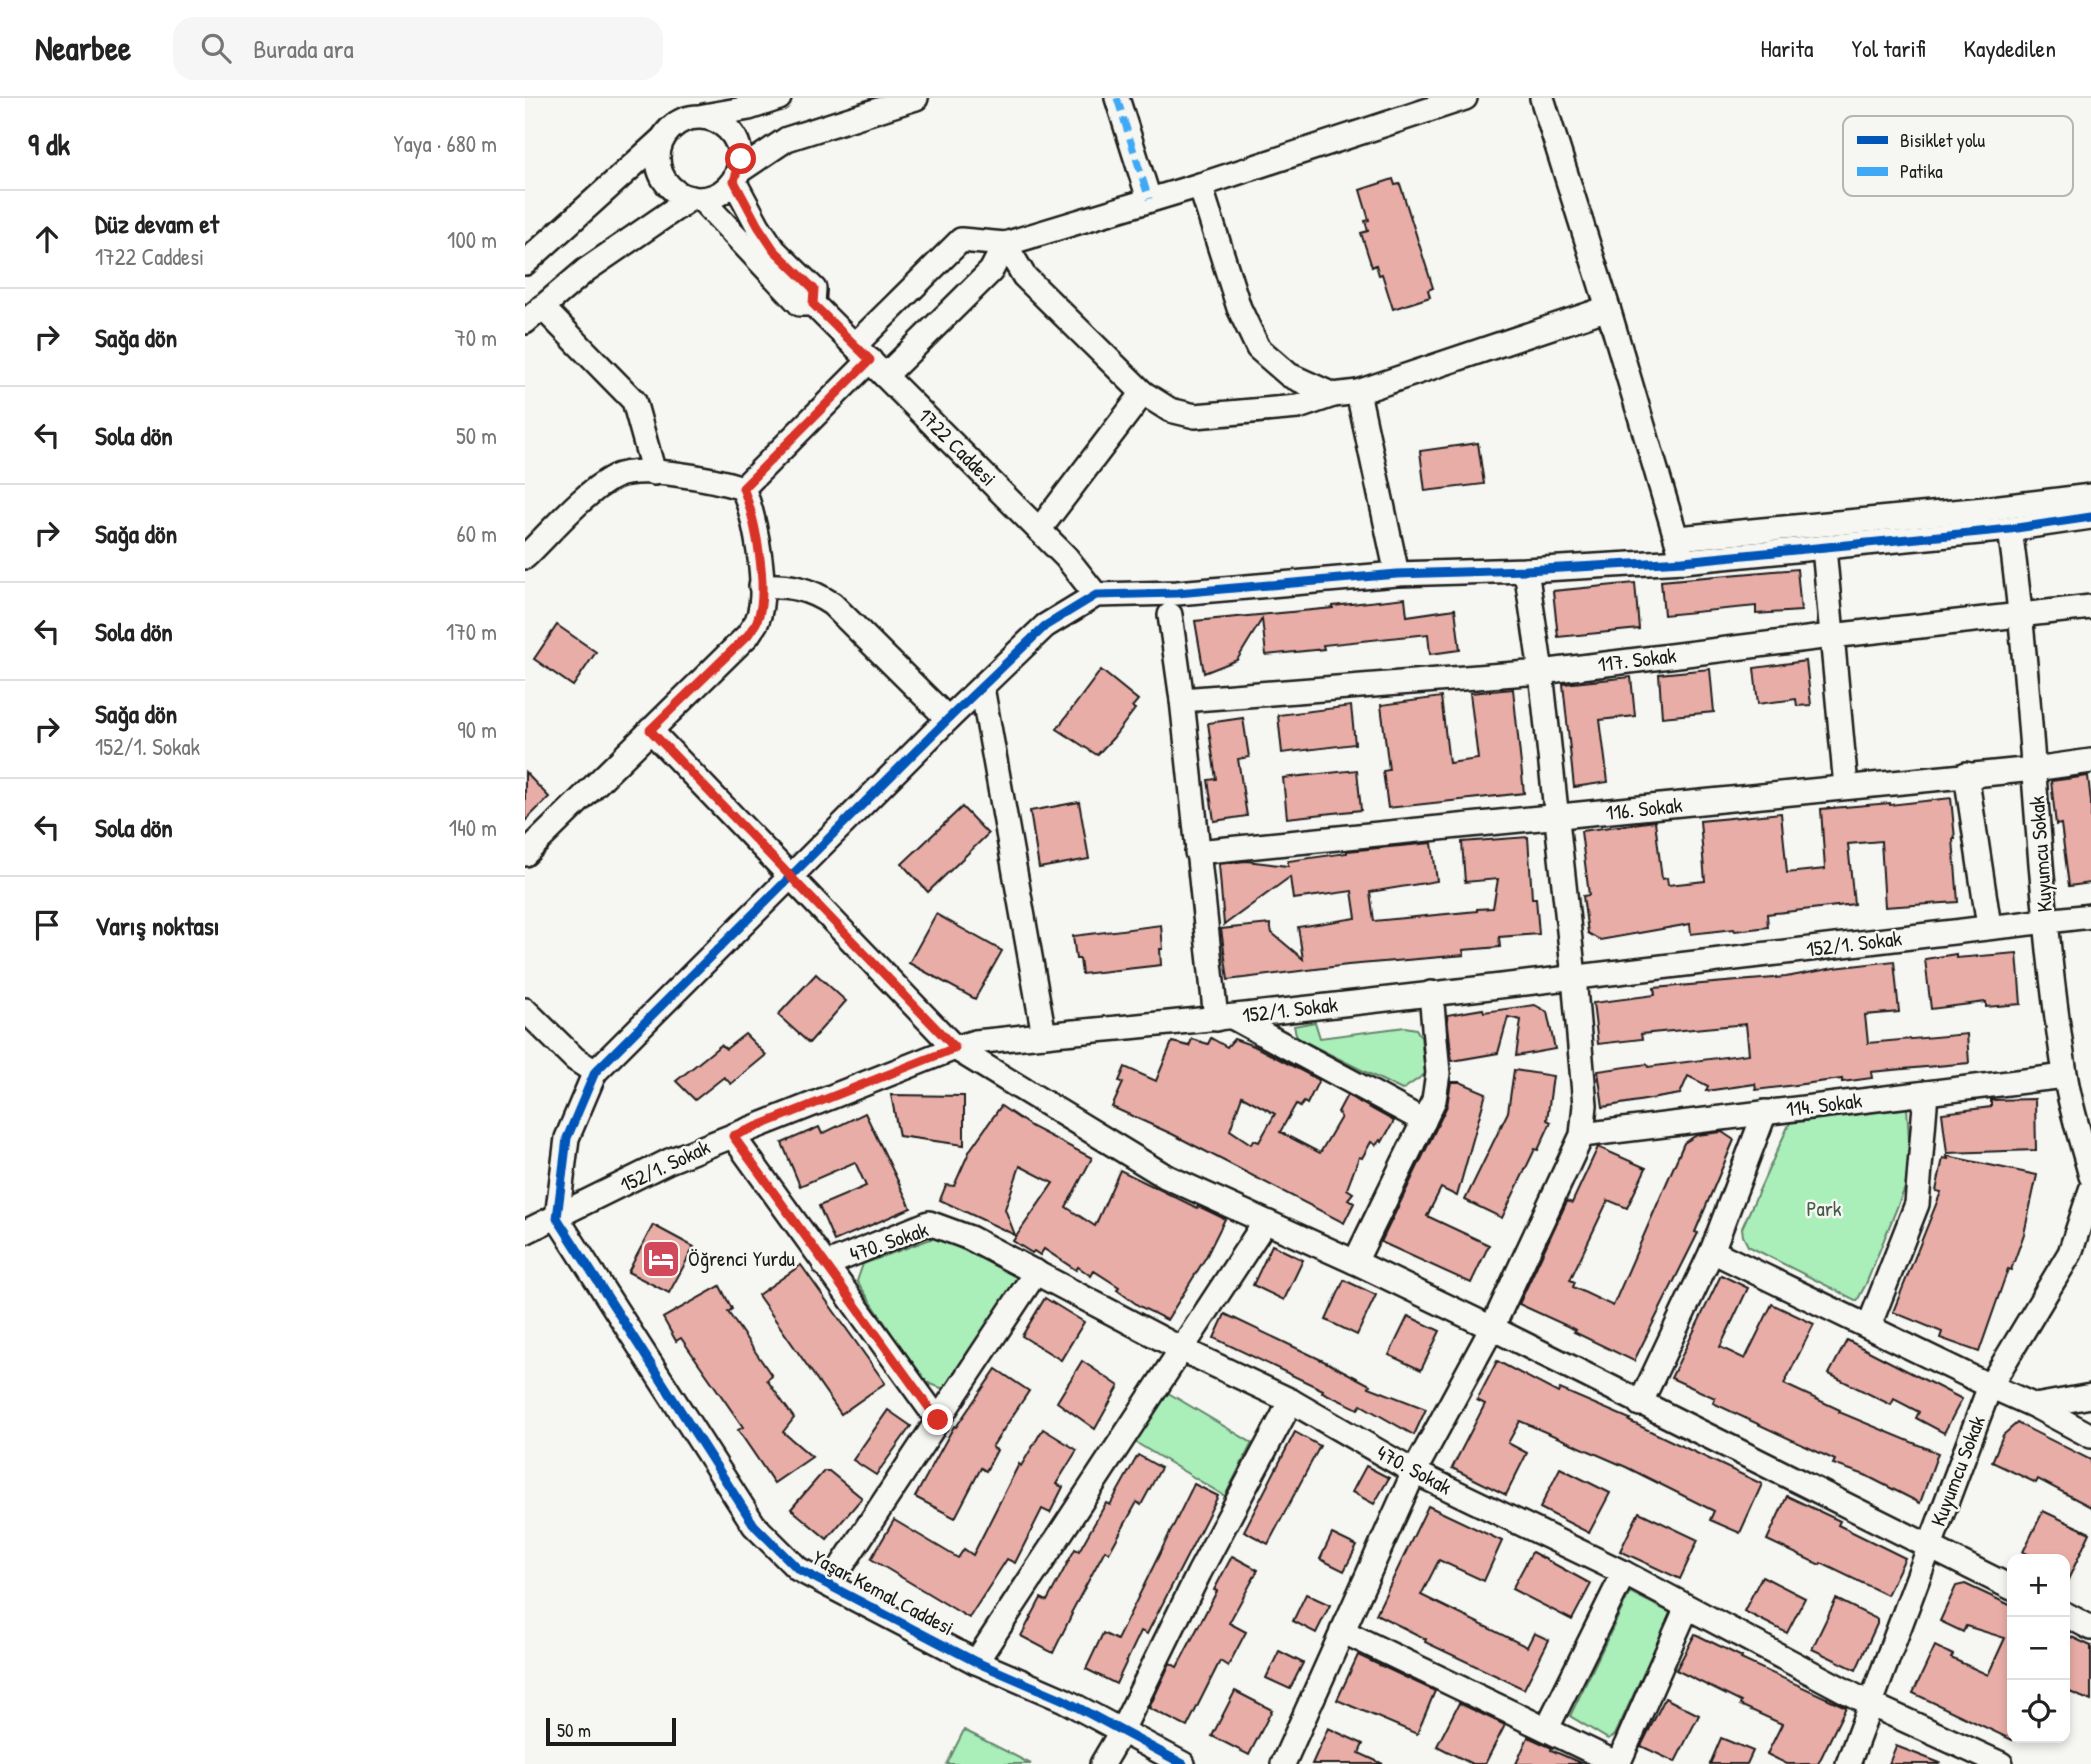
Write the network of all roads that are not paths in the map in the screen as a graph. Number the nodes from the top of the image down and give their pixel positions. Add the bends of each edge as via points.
1 (779, 98) edge
2 (916, 98) edge
3 (1117, 98) edge
4 (1465, 98) edge
5 (1542, 98) edge
6 (702, 116) junction
7 (662, 139) junction
8 (736, 176) junction
9 (1199, 185) junction
10 (696, 199) junction
11 (1149, 199) junction
12 (1005, 244) junction
13 (525, 263) edge
14 (813, 304) junction
15 (1608, 308) junction
16 (534, 314) edge
17 (870, 360) junction
18 (1358, 392) junction
19 (1143, 393) junction
20 (1333, 395) junction
21 (654, 473) junction
22 (743, 488) junction
23 (2091, 496) edge
24 (2091, 517) edge
25 (2010, 529) junction
26 (1039, 530) junction
27 (1678, 538) junction
28 (1824, 548) junction
29 (525, 557) edge
30 (1683, 561) junction
31 (1526, 570) junction
32 (1397, 574) junction
33 (761, 586) junction
34 (1096, 595) junction
35 (2091, 607) edge
36 (1170, 615) dead end
37 (2022, 615) junction
38 (1831, 636) junction
39 (1541, 671) junction
40 (982, 687) junction
41 (1182, 700) junction
42 (948, 719) junction
43 (650, 730) junction
44 (2091, 761) edge
45 (2034, 769) junction
46 (1966, 775) junction
47 (1846, 787) junction
48 (1555, 818) junction
49 (1197, 852) junction
50 (525, 854) edge
51 (790, 877) junction
52 (2091, 916) edge
53 (2046, 921) junction
54 (1989, 926) junction
55 (1574, 977) junction
56 (1431, 993) junction
57 (525, 1010) edge
58 (1224, 1018) junction
59 (1044, 1035) junction
60 (955, 1048) junction
61 (595, 1072) junction
62 (2065, 1076) junction
63 (1926, 1093) junction
64 (1765, 1112) junction
65 (1424, 1121) junction
66 (1582, 1135) junction
67 (733, 1136) junction
68 (2091, 1176) edge
69 (2091, 1190) edge
70 (2087, 1214) edge
71 (557, 1218) junction
72 (1265, 1222) junction
73 (525, 1232) edge
74 (1712, 1251) junction
75 (1355, 1262) junction
76 (825, 1265) junction
77 (1036, 1272) junction
78 (1869, 1326) junction
79 (1492, 1328) junction
80 (1181, 1349) junction
81 (1990, 1386) junction
82 (2091, 1396) edge
83 (1291, 1401) junction
84 (1640, 1404) junction
85 (2035, 1406) junction
86 (938, 1420) junction
87 (2091, 1436) edge
88 (1414, 1472) junction
89 (1929, 1547) junction
90 (1624, 1573) junction
91 (829, 1585) junction
92 (2007, 1586) edge
93 (1687, 1607) junction
94 (2069, 1617) edge
95 (2091, 1628) edge
96 (1342, 1631) junction
97 (976, 1662) junction
98 (1870, 1704) junction
99 (1547, 1728) junction
100 (1122, 1730) junction
101 (1102, 1764) edge
102 (1184, 1764) edge
103 (1283, 1764) edge
104 (1848, 1764) edge
105 (2001, 1764) edge

1 - 6 street
2 - 8 street via 787,139
3 - 11 street
4 - 9 street
5 - 15 street
6 - 7 street via 674,124
6 - 8 street via 725,125 734,135 741,159
7 - 10 street via 658,151 662,176 679,194
7 - 13 street
8 - 10 street via 720,194
8 - 14 street, 1722 Caddesi via 774,250 814,289
9 - 11 street
9 - 20 street via 1239,308 1258,348 1289,375
10 - 14 street, 1722 Caddesi via 800,304
10 - 16 street via 586,270
11 - 12 street
12 - 17 street via 991,271
12 - 17 street via 961,240
12 - 19 street via 1024,276
14 - 17 street, 1722 Caddesi
15 - 18 street
15 - 27 street
16 - 21 street via 633,401
17 - 22 street
17 - 26 street, 1722 Caddesi
18 - 20 street
18 - 32 street
19 - 20 street via 1170,410 1195,416 1298,407
19 - 26 street
21 - 22 street via 688,474
21 - 29 street via 615,476
22 - 33 street via 756,527
23 - 27 street
24 - 25 street
25 - 28 street
25 - 37 street, Kuyumcu Sokak
26 - 34 street, 1722 Caddesi
27 - 30 street
28 - 30 street
28 - 38 street
30 - 31 street
31 - 32 street
31 - 39 street
32 - 34 street via 1177,593
33 - 42 street via 788,585 832,604
33 - 43 street via 758,619 748,635
34 - 40 street via 1045,626
35 - 37 street, 117. Sokak
36 - 41 street
37 - 38 street, 117. Sokak
37 - 45 street, Kuyumcu Sokak
38 - 39 street, 117. Sokak
38 - 47 street
39 - 41 street, 117. Sokak
39 - 48 street
40 - 42 street
40 - 59 street
41 - 49 street
42 - 51 street
43 - 50 street
43 - 51 street
44 - 45 street, 116. Sokak
45 - 46 street, 116. Sokak
45 - 53 street, Kuyumcu Sokak
46 - 47 street, 116. Sokak
46 - 54 street
47 - 48 street, 116. Sokak
48 - 49 street, 116. Sokak
48 - 55 street
49 - 58 street
51 - 60 street
51 - 61 street
52 - 53 street, 152/1. Sokak
53 - 54 street, 152/1. Sokak
53 - 62 street, Kuyumcu Sokak
54 - 55 street, 152/1. Sokak
55 - 56 street, 152/1. Sokak
55 - 66 street via 1585,1105
56 - 58 street, 152/1. Sokak
56 - 65 street via 1438,1073 1434,1100
57 - 61 street via 575,1059
58 - 59 street, 152/1. Sokak
58 - 65 street
59 - 60 street, 152/1. Sokak
60 - 67 street, 152/1. Sokak
60 - 72 street via 1165,1176
61 - 71 street via 567,1138
62 - 63 street, 114. Sokak
62 - 68 street, Kuyumcu Sokak
63 - 64 street, 114. Sokak
63 - 78 street via 1917,1204
64 - 66 street, 114. Sokak
64 - 74 street
65 - 75 street
66 - 79 street
67 - 71 street, 152/1. Sokak via 669,1161
67 - 76 street
69 - 70 street, Kuyumcu Sokak
70 - 81 street, Kuyumcu Sokak via 2070,1253
71 - 73 street, 152/1. Sokak
71 - 91 street, Yaşar Kemal Caddesi via 754,1525 798,1569
72 - 75 street
72 - 80 street
74 - 78 street
74 - 84 street
75 - 79 street
76 - 77 street, 470. Sokak via 929,1223
76 - 86 street
77 - 80 street, 470. Sokak
77 - 86 street
78 - 81 street
79 - 84 street
79 - 88 street
80 - 83 street, 470. Sokak
80 - 97 street
81 - 85 street
81 - 89 street, Kuyumcu Sokak
82 - 85 street
83 - 88 street, 470. Sokak
83 - 100 street
84 - 89 street
85 - 87 street
86 - 91 street
88 - 90 street, 470. Sokak
88 - 96 street
89 - 92 street
89 - 98 street, Kuyumcu Sokak
90 - 93 street, 470. Sokak
90 - 99 street
91 - 97 street, Yaşar Kemal Caddesi
93 - 98 street, 470. Sokak
93 - 99 street via 1618,1764
94 - 95 street
96 - 99 street
96 - 103 street
97 - 100 street, Yaşar Kemal Caddesi
98 - 104 street, Kuyumcu Sokak
98 - 105 street, 470. Sokak
100 - 101 street
100 - 102 street, Yaşar Kemal Caddesi

